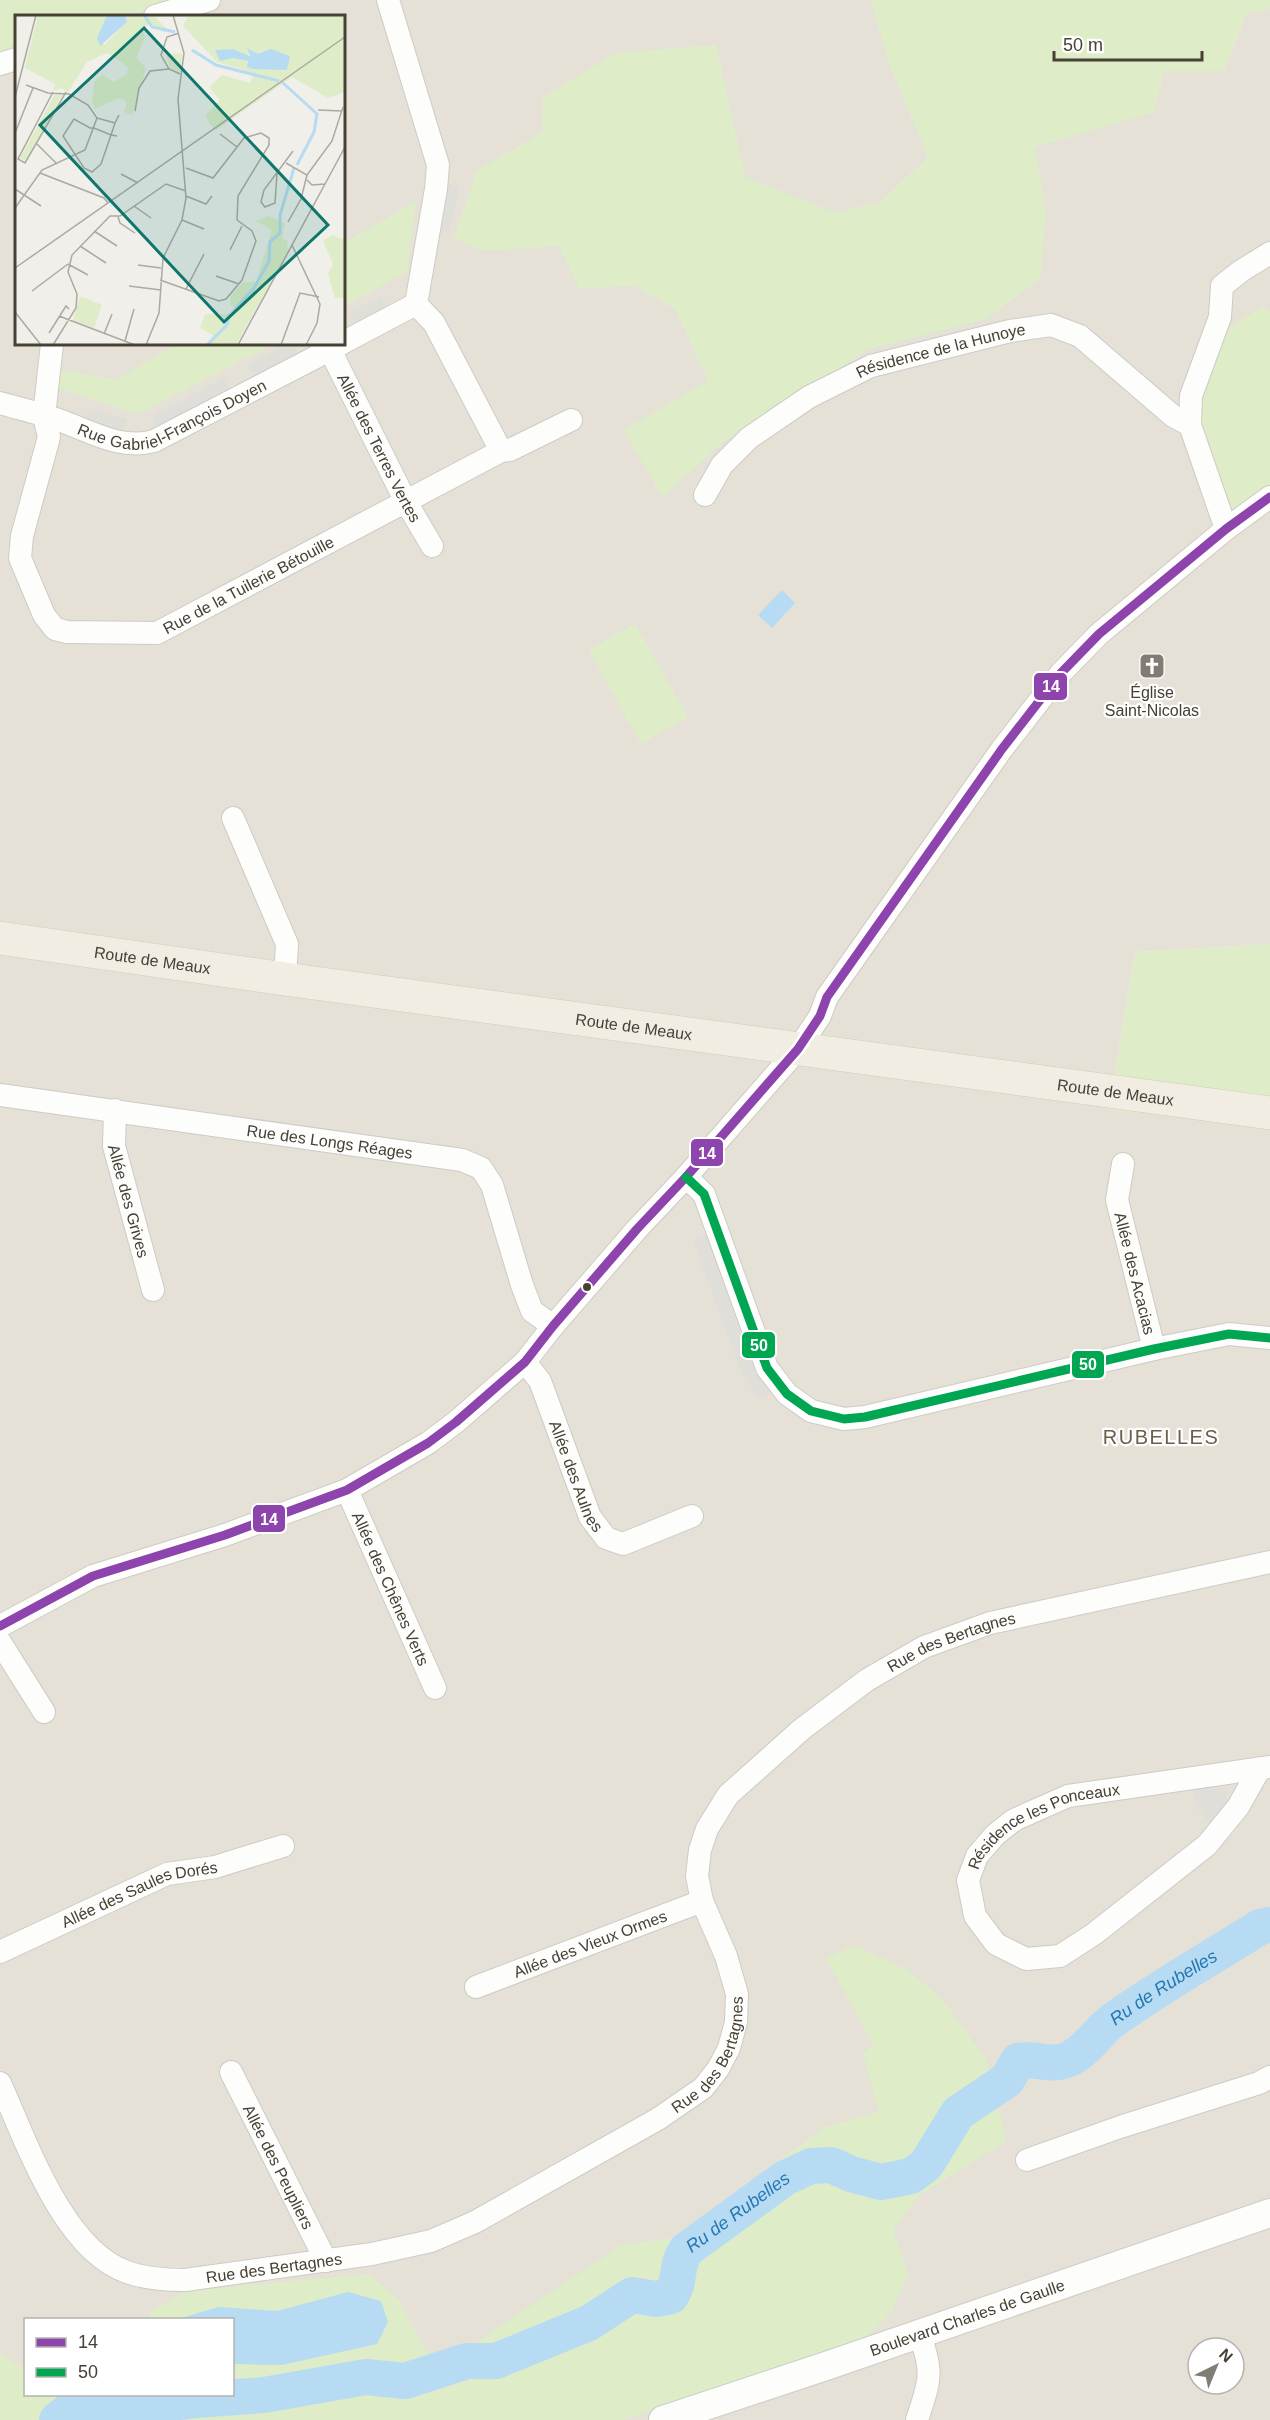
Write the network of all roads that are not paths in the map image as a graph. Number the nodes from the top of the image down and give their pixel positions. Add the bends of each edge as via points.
1 (209, 0) edge
2 (388, 0) edge
3 (158, 15) edge
4 (15, 59) edge
5 (0, 64) edge
6 (1270, 253) edge
7 (416, 304) junction
8 (345, 339) edge
9 (52, 345) edge
10 (333, 345) edge
11 (0, 403) edge
12 (44, 416) junction
13 (571, 420) dead end
14 (1190, 425) junction
15 (501, 451) junction
16 (705, 495) dead end
17 (1270, 497) edge
18 (406, 502) junction
19 (1226, 529) junction
20 (432, 546) dead end
21 (233, 818) dead end
22 (0, 938) edge
23 (285, 979) junction
24 (798, 1049) junction
25 (0, 1095) edge
26 (115, 1110) junction
27 (1270, 1113) edge
28 (1123, 1164) dead end
29 (686, 1177) junction
30 (153, 1290) dead end
31 (553, 1326) junction
32 (1270, 1338) edge
33 (1154, 1349) junction
34 (525, 1362) junction
35 (347, 1490) junction
36 (692, 1516) dead end
37 (1270, 1562) edge
38 (0, 1626) edge
39 (0, 1642) edge
40 (435, 1688) dead end
41 (44, 1712) dead end
42 (1265, 1768) edge
43 (283, 1846) dead end
44 (702, 1901) junction
45 (0, 1952) edge
46 (476, 1987) dead end
47 (231, 2072) dead end
48 (1270, 2077) edge
49 (0, 2083) edge
50 (1027, 2160) dead end
51 (1270, 2213) edge
52 (326, 2261) junction
53 (919, 2333) junction
54 (663, 2420) edge
55 (917, 2420) edge

1 - 3 street
2 - 7 street via 438,165
4 - 5 street
6 - 14 street via 1222,286 1220,317 1191,396
7 - 8 street, Rue Gabriel-François Doyen
7 - 15 street via 434,323
9 - 12 street, Rue de la Tuilerie Bétouille
10 - 12 street, Rue Gabriel-François Doyen via 141,445 124,444
10 - 18 street, Allée des Terres Vertes via 333,356
11 - 12 street, Rue Gabriel-François Doyen
12 - 18 street, Rue de la Tuilerie Bétouille via 49,437 22,536 20,558 44,615 55,629 67,632 157,633
13 - 15 street, Rue de la Tuilerie Bétouille
14 - 16 street, Résidence de la Hunoye via 1173,416 1080,336 1051,325 1030,328 871,366 809,397 749,438 722,465
14 - 19 street
15 - 18 street, Rue de la Tuilerie Bétouille
17 - 19 street
18 - 20 street, Allée des Terres Vertes
19 - 24 street via 1099,634 1061,673 1002,749 827,997 820,1016
21 - 23 street via 287,944
22 - 23 main road, Route de Meaux
23 - 24 main road, Route de Meaux
24 - 27 main road, Route de Meaux
24 - 29 street
25 - 26 street, Rue des Longs Réages
26 - 30 street, Allée des Grives via 114,1146
26 - 31 street, Rue des Longs Réages via 462,1160 481,1168 492,1185 532,1311
28 - 33 street, Allée des Acacias via 1117,1200
29 - 31 street
29 - 33 street via 704,1194 767,1368 787,1394 811,1411 844,1419 865,1417
31 - 34 street
32 - 33 street via 1229,1334
34 - 35 street via 428,1443
34 - 36 street, Allée des Aulnes via 540,1381 590,1517 606,1538 623,1544
35 - 38 street via 225,1535 93,1576
35 - 40 street, Allée des Chênes Verts
37 - 44 street, Rue des Bertagnes via 990,1623 924,1647 867,1680 802,1729 728,1795 707,1829 700,1850 697,1876
39 - 41 street
42 - 42 street, Résidence les Ponceaux via 1068,1796 1014,1820 976,1856 968,1880 975,1916 996,1944 1026,1959 1060,1956 1207,1845
43 - 45 street, Allée des Saules Dorés via 215,1867 167,1874
44 - 46 street, Allée des Vieux Ormes
44 - 52 street, Rue des Bertagnes via 726,1956 737,1994 736,2022 729,2048 703,2088 658,2119 476,2222 431,2241
47 - 52 street, Allée des Peupliers
48 - 50 street
49 - 52 street, Rue des Bertagnes via 66,2220 106,2262 156,2280 185,2280
51 - 53 street, Boulevard Charles de Gaulle
53 - 54 street, Boulevard Charles de Gaulle
53 - 55 street via 930,2369

